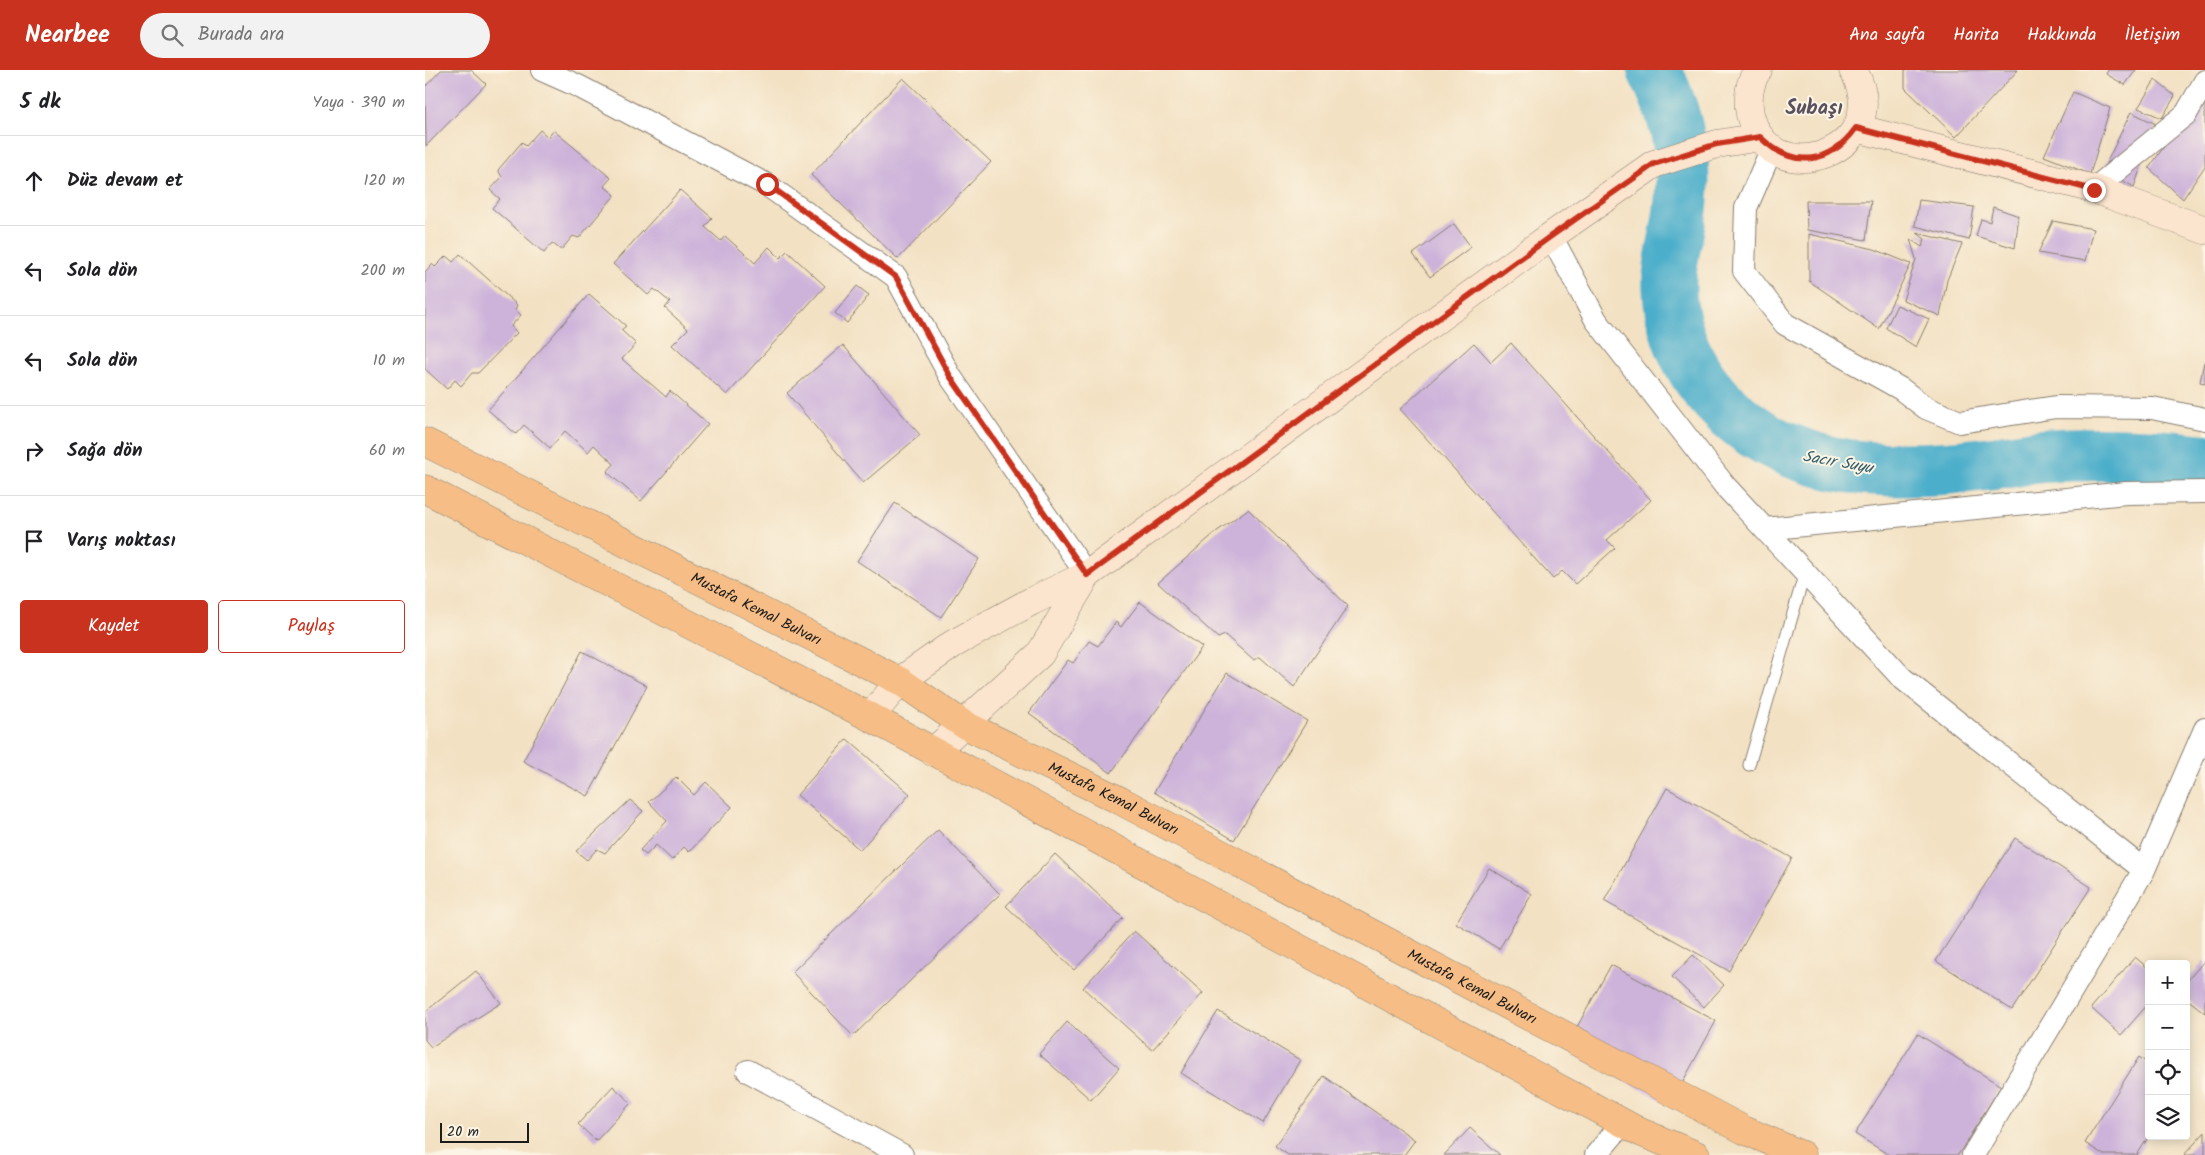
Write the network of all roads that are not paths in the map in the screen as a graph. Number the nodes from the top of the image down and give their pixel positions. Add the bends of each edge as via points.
1 (542, 70) edge
2 (1758, 70) edge
3 (1853, 70) edge
4 (2205, 81) edge
5 (1856, 128) junction
6 (1766, 143) junction
7 (2094, 190) junction
8 (2205, 230) edge
9 (1551, 236) junction
10 (2205, 419) edge
11 (425, 442) edge
12 (425, 489) edge
13 (2205, 492) edge
14 (1765, 529) junction
15 (1805, 572) junction
16 (1087, 575) junction
17 (900, 681) junction
18 (869, 717) junction
19 (963, 724) junction
20 (2205, 729) edge
21 (933, 752) junction
22 (1749, 765) dead end
23 (2144, 870) junction
24 (748, 1071) dead end
25 (1623, 1123) junction
26 (902, 1155) edge
27 (1596, 1155) edge
28 (1695, 1155) edge
29 (1802, 1155) edge
30 (1973, 1155) edge

1 - 16 street via 767,184 896,277 950,376
2 - 6 street via 1749,90 1748,107 1752,122
3 - 5 street via 1863,96 1862,113
4 - 7 street via 2185,114
5 - 6 street via 1834,152 1818,157 1786,156
5 - 7 street
6 - 9 street via 1717,144 1654,164
6 - 10 street via 1746,208 1745,270 1785,324 1901,389 1927,408 1960,422 2056,407 2152,408
7 - 8 street
9 - 14 street via 1602,328 1725,486
9 - 16 street
11 - 17 highway, Mustafa Kemal Bulvarı
12 - 18 highway
13 - 14 street via 2126,494
14 - 15 street
15 - 22 lane
15 - 23 street via 1902,678
16 - 17 street via 962,639
16 - 19 street via 1040,654
17 - 18 street
17 - 19 highway, Mustafa Kemal Bulvarı
18 - 21 highway
19 - 21 street
19 - 29 highway, Mustafa Kemal Bulvarı via 1121,801 1744,1130
20 - 23 street
21 - 25 highway
23 - 30 street
24 - 26 street
25 - 27 street
25 - 28 highway

